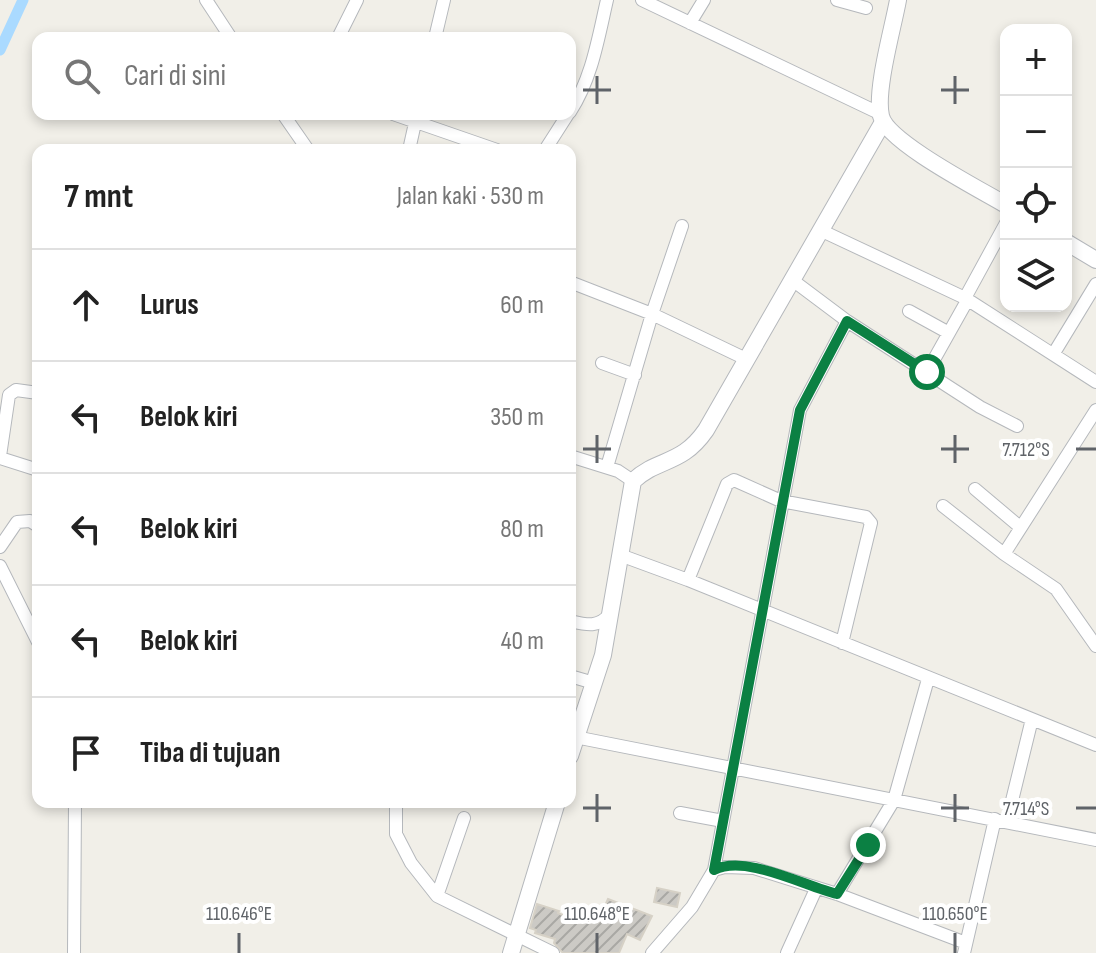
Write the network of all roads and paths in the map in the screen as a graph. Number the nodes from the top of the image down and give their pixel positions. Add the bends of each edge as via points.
1 (206, 0) edge
2 (357, 0) edge
3 (444, 0) edge
4 (607, 0) edge
5 (642, 0) edge
6 (704, 0) edge
7 (837, 0) edge
8 (898, 0) edge
9 (866, 8) dead end
10 (690, 23) junction
11 (227, 32) edge
12 (341, 32) edge
13 (436, 32) edge
14 (576, 100) edge
15 (882, 118) junction
16 (294, 120) edge
17 (416, 120) edge
18 (421, 120) edge
19 (564, 120) edge
20 (305, 144) edge
21 (410, 144) edge
22 (482, 144) edge
23 (549, 144) edge
24 (1000, 201) edge
25 (682, 226) dead end
26 (820, 230) junction
27 (1000, 234) edge
28 (1072, 246) edge
29 (1096, 260) edge
30 (794, 274) junction
31 (576, 284) edge
32 (1096, 284) edge
33 (966, 299) junction
34 (909, 311) dead end
35 (652, 314) junction
36 (847, 321) junction
37 (949, 333) junction
38 (1054, 353) junction
39 (746, 359) junction
40 (602, 363) dead end
41 (927, 372) junction
42 (635, 375) junction
43 (1096, 382) edge
44 (32, 392) edge
45 (1096, 410) edge
46 (1017, 426) dead end
47 (0, 457) edge
48 (576, 458) edge
49 (607, 467) junction
50 (32, 468) edge
51 (633, 481) junction
52 (975, 489) dead end
53 (781, 501) junction
54 (943, 506) dead end
55 (32, 524) edge
56 (1020, 527) junction
57 (0, 547) edge
58 (1004, 554) junction
59 (620, 555) junction
60 (0, 566) edge
61 (688, 580) junction
62 (763, 612) junction
63 (612, 613) junction
64 (576, 622) edge
65 (32, 630) edge
66 (842, 643) junction
67 (1096, 646) edge
68 (576, 678) edge
69 (928, 679) junction
70 (594, 683) junction
71 (1032, 719) junction
72 (576, 729) edge
73 (576, 738) edge
74 (1096, 745) edge
75 (735, 767) junction
76 (894, 800) junction
77 (75, 808) edge
78 (396, 808) edge
79 (555, 808) edge
80 (680, 813) dead end
81 (464, 818) dead end
82 (1001, 820) junction
83 (723, 821) junction
84 (1096, 840) edge
85 (714, 870) junction
86 (816, 889) junction
87 (837, 894) junction
88 (437, 896) junction
89 (516, 935) junction
90 (965, 948) edge
91 (74, 953) edge
92 (511, 953) edge
93 (553, 953) edge
94 (652, 953) edge
95 (787, 953) edge

1 - 11 street
2 - 12 street
3 - 13 street
4 - 14 street via 592,65
5 - 10 street
6 - 10 street
7 - 9 street
8 - 15 street via 880,97
10 - 15 street
15 - 24 street via 909,147
15 - 26 street
16 - 20 street
17 - 21 street
18 - 22 street
19 - 23 street
25 - 35 street
26 - 30 street
26 - 33 street
27 - 33 street
28 - 29 street
30 - 36 street
30 - 39 street
31 - 35 street
32 - 38 street
33 - 37 street
33 - 38 street
34 - 37 street
35 - 39 street
35 - 42 street
36 - 41 street
36 - 53 street via 801,405
37 - 41 street
38 - 43 street
39 - 51 street via 699,440 677,459
40 - 42 street
41 - 46 street
42 - 49 street
44 - 47 street via 16,390 9,395
45 - 56 street
47 - 50 street
48 - 49 street
49 - 51 street
51 - 59 street
52 - 56 street
53 - 61 street via 736,480 727,484
53 - 62 street
53 - 66 street via 866,517 871,523
54 - 58 street
55 - 57 street via 17,522
56 - 58 street
58 - 67 street via 1056,589
59 - 61 street
59 - 63 street
60 - 65 street
61 - 62 street
62 - 66 street
62 - 75 street
63 - 64 street via 591,626
63 - 70 street
66 - 69 street
68 - 70 street
69 - 71 street
69 - 76 street
70 - 72 street
71 - 74 street
71 - 82 street
73 - 75 street
75 - 76 street
75 - 83 street
76 - 82 street
76 - 87 street
77 - 91 street
78 - 88 street via 396,834
79 - 89 street
80 - 83 street
81 - 88 street
82 - 84 street
82 - 90 street
83 - 85 street
85 - 86 street via 754,868
85 - 94 street via 692,907
86 - 87 street
86 - 95 street
87 - 90 street
88 - 89 street
89 - 92 street
89 - 93 street

